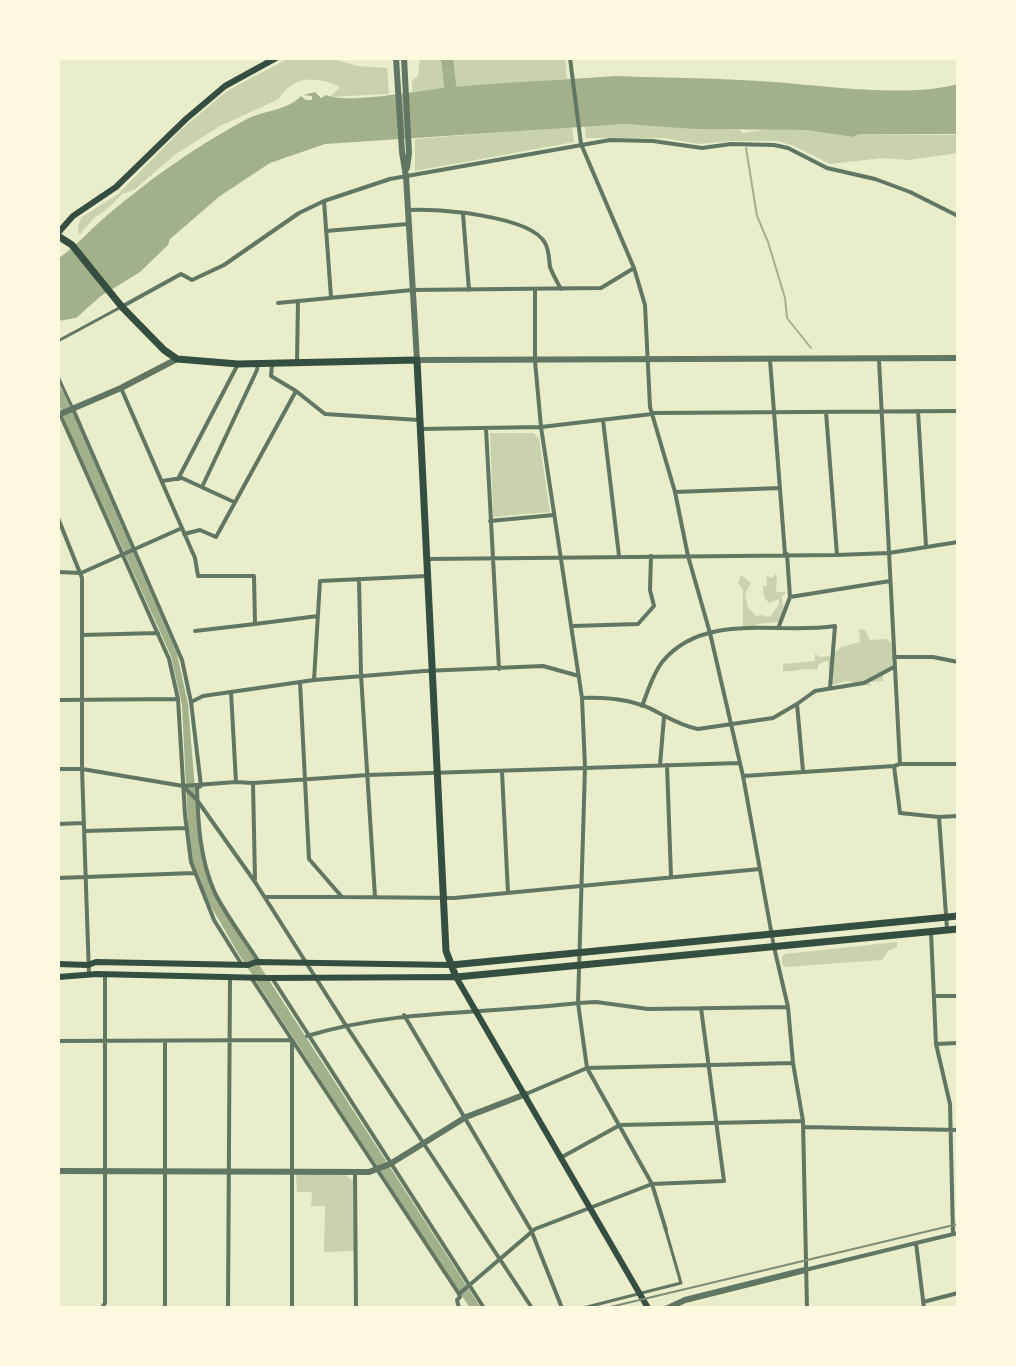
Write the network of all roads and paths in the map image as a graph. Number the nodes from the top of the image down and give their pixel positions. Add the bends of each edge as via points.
1 (276, 58) edge
2 (396, 58) edge
3 (404, 58) edge
4 (570, 58) edge
5 (581, 144) junction
6 (405, 153) junction
7 (406, 176) junction
8 (324, 201) junction
9 (408, 210) junction
10 (463, 214) junction
11 (958, 216) edge
12 (408, 224) junction
13 (326, 231) junction
14 (58, 235) edge
15 (634, 268) junction
16 (561, 289) junction
17 (412, 290) junction
18 (469, 290) junction
19 (535, 290) junction
20 (331, 297) junction
21 (298, 301) junction
22 (278, 303) dead end
23 (122, 307) junction
24 (58, 341) edge
25 (958, 358) edge
26 (177, 359) junction
27 (417, 360) junction
28 (647, 360) junction
29 (770, 360) junction
30 (879, 360) junction
31 (535, 361) junction
32 (272, 362) junction
33 (297, 362) junction
34 (258, 363) junction
35 (238, 364) junction
36 (58, 377) edge
37 (121, 388) junction
38 (296, 391) junction
39 (72, 409) junction
40 (880, 411) junction
41 (918, 411) junction
42 (958, 411) edge
43 (60, 412) edge
44 (774, 412) junction
45 (826, 412) junction
46 (652, 414) junction
47 (603, 420) junction
48 (420, 424) junction
49 (541, 427) junction
50 (486, 429) junction
51 (178, 479) junction
52 (162, 481) junction
53 (202, 487) junction
54 (780, 488) junction
55 (675, 492) junction
56 (235, 502) junction
57 (554, 515) junction
58 (58, 518) edge
59 (490, 521) junction
60 (182, 528) junction
61 (184, 534) junction
62 (958, 542) edge
63 (926, 546) junction
64 (134, 549) junction
65 (889, 553) junction
66 (786, 554) junction
67 (122, 555) junction
68 (561, 555) junction
69 (837, 555) junction
70 (619, 556) junction
71 (651, 556) junction
72 (688, 556) junction
73 (493, 557) junction
74 (427, 559) junction
75 (58, 572) edge
76 (81, 573) junction
77 (428, 576) junction
78 (359, 579) junction
79 (890, 581) junction
80 (790, 597) junction
81 (318, 616) junction
82 (255, 624) junction
83 (573, 626) junction
84 (779, 626) junction
85 (195, 631) dead end
86 (158, 633) junction
87 (710, 633) junction
88 (82, 635) junction
89 (894, 657) junction
90 (958, 662) edge
91 (894, 667) junction
92 (499, 669) junction
93 (433, 671) junction
94 (361, 675) junction
95 (579, 676) junction
96 (314, 680) junction
97 (300, 682) junction
98 (830, 688) junction
99 (231, 692) junction
100 (582, 698) junction
101 (178, 699) junction
102 (58, 700) edge
103 (81, 700) junction
104 (191, 702) junction
105 (797, 704) junction
106 (642, 706) junction
107 (664, 717) junction
108 (729, 724) junction
109 (739, 763) junction
110 (900, 764) junction
111 (958, 764) edge
112 (664, 765) junction
113 (894, 766) junction
114 (585, 767) junction
115 (58, 769) edge
116 (82, 769) junction
117 (502, 771) junction
118 (803, 771) junction
119 (438, 774) junction
120 (368, 775) junction
121 (743, 776) junction
122 (304, 778) junction
123 (236, 782) junction
124 (253, 783) junction
125 (199, 786) junction
126 (184, 787) junction
127 (197, 799) junction
128 (958, 816) edge
129 (939, 817) junction
130 (84, 823) junction
131 (58, 824) edge
132 (186, 828) junction
133 (85, 831) junction
134 (760, 869) junction
135 (194, 873) junction
136 (87, 877) junction
137 (671, 877) junction
138 (58, 878) edge
139 (255, 882) junction
140 (581, 887) junction
141 (508, 893) junction
142 (265, 897) junction
143 (342, 897) junction
144 (375, 897) junction
145 (444, 898) junction
146 (958, 916) edge
147 (946, 917) junction
148 (958, 929) edge
149 (947, 930) junction
150 (931, 932) junction
151 (772, 934) junction
152 (774, 947) junction
153 (579, 951) junction
154 (258, 962) junction
155 (307, 963) junction
156 (58, 964) edge
157 (88, 965) junction
158 (245, 965) junction
159 (451, 965) junction
160 (579, 966) junction
161 (106, 975) junction
162 (89, 976) junction
163 (58, 977) edge
164 (230, 977) junction
165 (250, 977) junction
166 (316, 977) junction
167 (456, 977) junction
168 (270, 978) junction
169 (935, 996) junction
170 (958, 996) edge
171 (578, 1003) junction
172 (788, 1007) junction
173 (701, 1008) junction
174 (478, 1011) junction
175 (404, 1015) junction
176 (345, 1024) junction
177 (307, 1036) junction
178 (229, 1040) junction
179 (292, 1040) junction
180 (58, 1041) edge
181 (104, 1041) junction
182 (165, 1041) junction
183 (958, 1043) edge
184 (936, 1044) junction
185 (793, 1063) junction
186 (710, 1065) junction
187 (587, 1068) junction
188 (526, 1094) junction
189 (466, 1117) junction
190 (716, 1124) junction
191 (803, 1124) junction
192 (620, 1125) junction
193 (951, 1130) junction
194 (958, 1130) edge
195 (425, 1143) junction
196 (562, 1157) junction
197 (390, 1164) junction
198 (378, 1169) junction
199 (58, 1171) edge
200 (105, 1171) junction
201 (167, 1171) junction
202 (229, 1171) junction
203 (292, 1171) junction
204 (355, 1172) junction
205 (652, 1184) junction
206 (592, 1208) junction
207 (955, 1218) edge
208 (666, 1230) joint
209 (532, 1231) junction
210 (955, 1234) edge
211 (916, 1243) junction
212 (501, 1258) junction
213 (805, 1270) junction
214 (470, 1286) junction
215 (958, 1293) edge
216 (459, 1294) junction
217 (642, 1294) junction
218 (924, 1305) edge
219 (102, 1308) edge
220 (165, 1308) edge
221 (228, 1308) edge
222 (292, 1308) edge
223 (356, 1308) edge
224 (459, 1308) edge
225 (484, 1308) edge
226 (532, 1308) edge
227 (562, 1308) edge
228 (583, 1308) edge
229 (648, 1308) edge
230 (668, 1308) edge
231 (807, 1308) edge

1 - 14 main road via 225,86 116,187 73,216
2 - 6 street
3 - 6 street
4 - 5 street
5 - 7 street
5 - 11 street via 639,140 702,148 774,145 827,168 886,183
5 - 15 street
6 - 7 street
7 - 8 street
7 - 9 street
8 - 13 street
8 - 23 street via 224,265 192,280 181,274
9 - 10 street
9 - 12 street
10 - 16 street via 529,229 545,242
10 - 18 street
12 - 13 street
12 - 17 street
13 - 20 street
14 - 23 highway
15 - 16 street via 601,288
15 - 28 street via 645,305
16 - 19 street
17 - 18 street
17 - 20 street
17 - 27 street
18 - 19 street
19 - 31 street
20 - 21 street
21 - 22 street
21 - 33 street
23 - 24 street
23 - 26 highway
25 - 30 street
26 - 35 highway
26 - 37 street
27 - 31 street
27 - 33 highway
27 - 48 highway
28 - 29 street
28 - 31 street
28 - 46 street
29 - 30 street
29 - 44 street
30 - 40 street
31 - 49 street
32 - 33 highway
32 - 34 highway
32 - 38 street via 271,376
34 - 35 highway
34 - 53 street
35 - 51 street
36 - 39 street
37 - 39 street
37 - 52 street
38 - 48 street via 325,414
38 - 56 street
39 - 43 street
39 - 64 street
40 - 41 street
40 - 45 street
40 - 65 street
41 - 42 street
41 - 63 street
43 - 67 street
44 - 45 street
44 - 46 street
44 - 54 street
45 - 69 street
46 - 47 street
46 - 55 street
47 - 49 street
47 - 70 street
48 - 50 street
48 - 74 highway
49 - 50 street
49 - 57 street
50 - 59 street
51 - 52 street
51 - 53 street
52 - 60 street
53 - 56 street
54 - 55 street
54 - 66 street
55 - 72 street
56 - 61 street via 216,537 200,530
57 - 59 street
57 - 68 street
58 - 76 street
59 - 73 street
60 - 61 street
60 - 64 street
61 - 82 street via 198,576 254,576
62 - 63 street
63 - 65 street
64 - 67 street
64 - 104 street via 182,660
65 - 69 street
65 - 79 street
66 - 69 street
66 - 72 street
66 - 80 street
67 - 76 street
67 - 86 street
68 - 70 street
68 - 73 street
68 - 83 street
70 - 71 street
71 - 72 street
71 - 83 street via 654,606 638,624
72 - 87 street
73 - 74 street
73 - 92 street
74 - 77 highway
75 - 76 street
76 - 88 street
77 - 78 street
77 - 93 highway
78 - 81 street via 320,581
78 - 94 street
79 - 80 street
79 - 89 street
80 - 84 street
81 - 82 street
81 - 96 street
82 - 85 street
83 - 95 street
84 - 87 street
84 - 98 street via 835,626
86 - 88 street
86 - 101 street
87 - 106 street via 686,641 663,660
87 - 108 street
88 - 103 street
89 - 90 street
89 - 91 street
91 - 98 street via 864,683
91 - 110 street
92 - 93 street
92 - 95 street via 543,666
93 - 94 street
93 - 119 highway
94 - 96 street
94 - 120 street
95 - 100 street
96 - 97 street
97 - 99 street
97 - 122 street
98 - 105 street
99 - 104 street
99 - 123 street
100 - 106 street via 616,698
100 - 114 street
101 - 103 street
101 - 126 street
102 - 103 street
103 - 116 street
104 - 125 street
105 - 108 street via 773,718
105 - 118 street
106 - 107 street
107 - 108 street via 698,729
107 - 112 street
108 - 109 street
109 - 112 street
109 - 121 street
110 - 111 street
110 - 113 street
112 - 114 street
112 - 137 street
113 - 118 street
113 - 129 street via 900,813
114 - 117 street
114 - 140 street
115 - 116 street
116 - 126 street
116 - 130 street
117 - 119 street
117 - 141 street
118 - 121 street
119 - 120 street
119 - 145 highway
120 - 122 street
120 - 144 street
121 - 134 street
122 - 124 street
122 - 143 street via 309,859
123 - 124 street
123 - 125 street
124 - 139 street
125 - 126 street
125 - 127 street
126 - 127 street
126 - 132 street
127 - 139 street
127 - 154 street via 209,877
128 - 129 street
129 - 147 street
130 - 131 street
130 - 133 street
132 - 133 street
132 - 135 street
133 - 136 street
134 - 137 street
134 - 151 street
135 - 136 street
135 - 158 street via 214,920
136 - 138 street
136 - 157 street
137 - 140 street
139 - 142 street
140 - 141 street
140 - 153 street
141 - 145 street
142 - 143 street
142 - 155 street
143 - 144 street
144 - 145 street
145 - 159 highway
146 - 147 highway
147 - 149 street
147 - 151 highway
148 - 149 highway
149 - 150 highway
150 - 152 highway
150 - 169 street
151 - 152 street
151 - 153 highway
152 - 160 highway
152 - 172 street
153 - 159 highway
153 - 160 street
154 - 155 main road
154 - 158 main road
155 - 159 main road
155 - 166 street
156 - 157 main road
157 - 158 main road
157 - 162 street
159 - 167 highway
160 - 167 highway
160 - 171 street
161 - 162 main road
161 - 164 main road
161 - 181 street
162 - 163 main road
164 - 165 main road
164 - 178 street
165 - 168 main road
165 - 179 street
166 - 167 main road
166 - 168 main road
166 - 176 street
167 - 174 main road
168 - 177 street
169 - 170 street
169 - 184 street
171 - 173 street
171 - 174 street
171 - 187 street
172 - 173 street
172 - 185 street
173 - 186 street
174 - 175 street
174 - 188 main road
175 - 176 street
175 - 189 street
176 - 177 street
176 - 195 street
177 - 197 street
178 - 179 street
178 - 182 street
178 - 202 street
179 - 198 street
179 - 203 street
180 - 181 street
181 - 182 street
181 - 200 street
182 - 201 street
183 - 184 street
184 - 193 street
185 - 186 street
185 - 191 street
186 - 187 street
186 - 190 street
187 - 188 street
187 - 192 street
188 - 189 street
188 - 196 main road
189 - 195 street
189 - 209 street
190 - 191 street
190 - 192 street
190 - 205 street via 724,1181
191 - 193 street
191 - 213 street
192 - 196 street
192 - 205 street
193 - 194 street
193 - 207 street
195 - 197 street
195 - 212 street
196 - 206 main road
197 - 198 street
197 - 214 street
198 - 204 street
198 - 216 street
199 - 200 street
200 - 201 street
200 - 219 street
201 - 202 street
201 - 220 street
202 - 203 street
202 - 221 street
203 - 204 street
203 - 222 street
204 - 223 street
205 - 206 street
205 - 208 street
206 - 209 street
206 - 217 main road
207 - 210 street
208 - 217 street via 681,1283
209 - 212 street
209 - 227 street
210 - 211 street
211 - 213 street
211 - 218 street
212 - 214 street
212 - 226 street
213 - 230 street
213 - 231 street
214 - 216 street
214 - 225 street
215 - 218 street
216 - 224 street
217 - 228 street
217 - 229 main road

